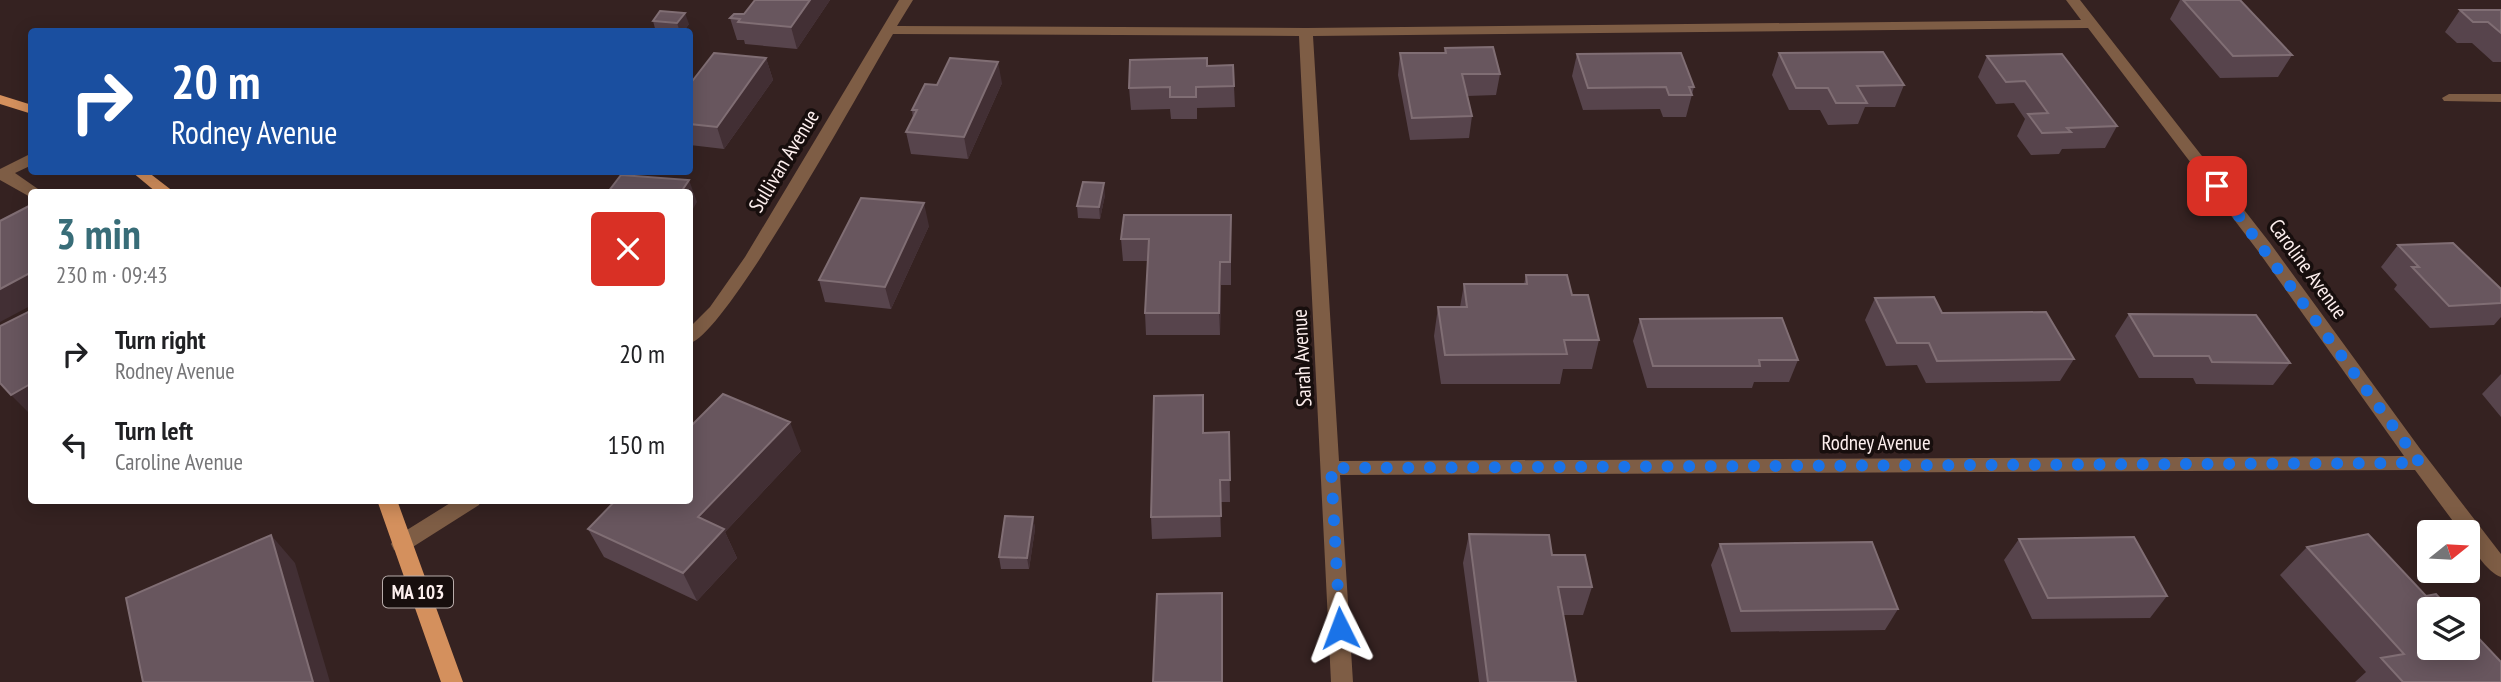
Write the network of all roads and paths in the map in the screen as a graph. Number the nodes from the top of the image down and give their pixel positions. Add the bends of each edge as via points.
1 (906, 0) edge
2 (2073, 0) edge
3 (2092, 24) junction
4 (888, 30) junction
5 (1306, 32) junction
6 (2449, 98) dead end
7 (2501, 98) edge
8 (0, 99) edge
9 (28, 109) edge
10 (28, 161) edge
11 (2, 174) edge
12 (143, 175) edge
13 (162, 189) edge
14 (28, 190) edge
15 (693, 334) edge
16 (2420, 463) junction
17 (1331, 468) junction
18 (388, 504) edge
19 (466, 504) edge
20 (401, 544) junction
21 (2501, 569) edge
22 (452, 682) edge
23 (1342, 682) edge

1 - 4 street, Sullivan Avenue
2 - 3 street, Caroline Avenue
3 - 5 street
3 - 16 street, Caroline Avenue via 2264,247
4 - 5 street
4 - 15 street, Sullivan Avenue via 751,261 716,311
5 - 17 street, Sarah Avenue
6 - 7 street
8 - 9 main road
10 - 11 street
11 - 14 street
12 - 13 main road
16 - 17 street, Rodney Avenue
16 - 21 street, Caroline Avenue
17 - 23 street, Sarah Avenue
18 - 20 main road, MA 103
19 - 20 street
20 - 22 main road, MA 103

